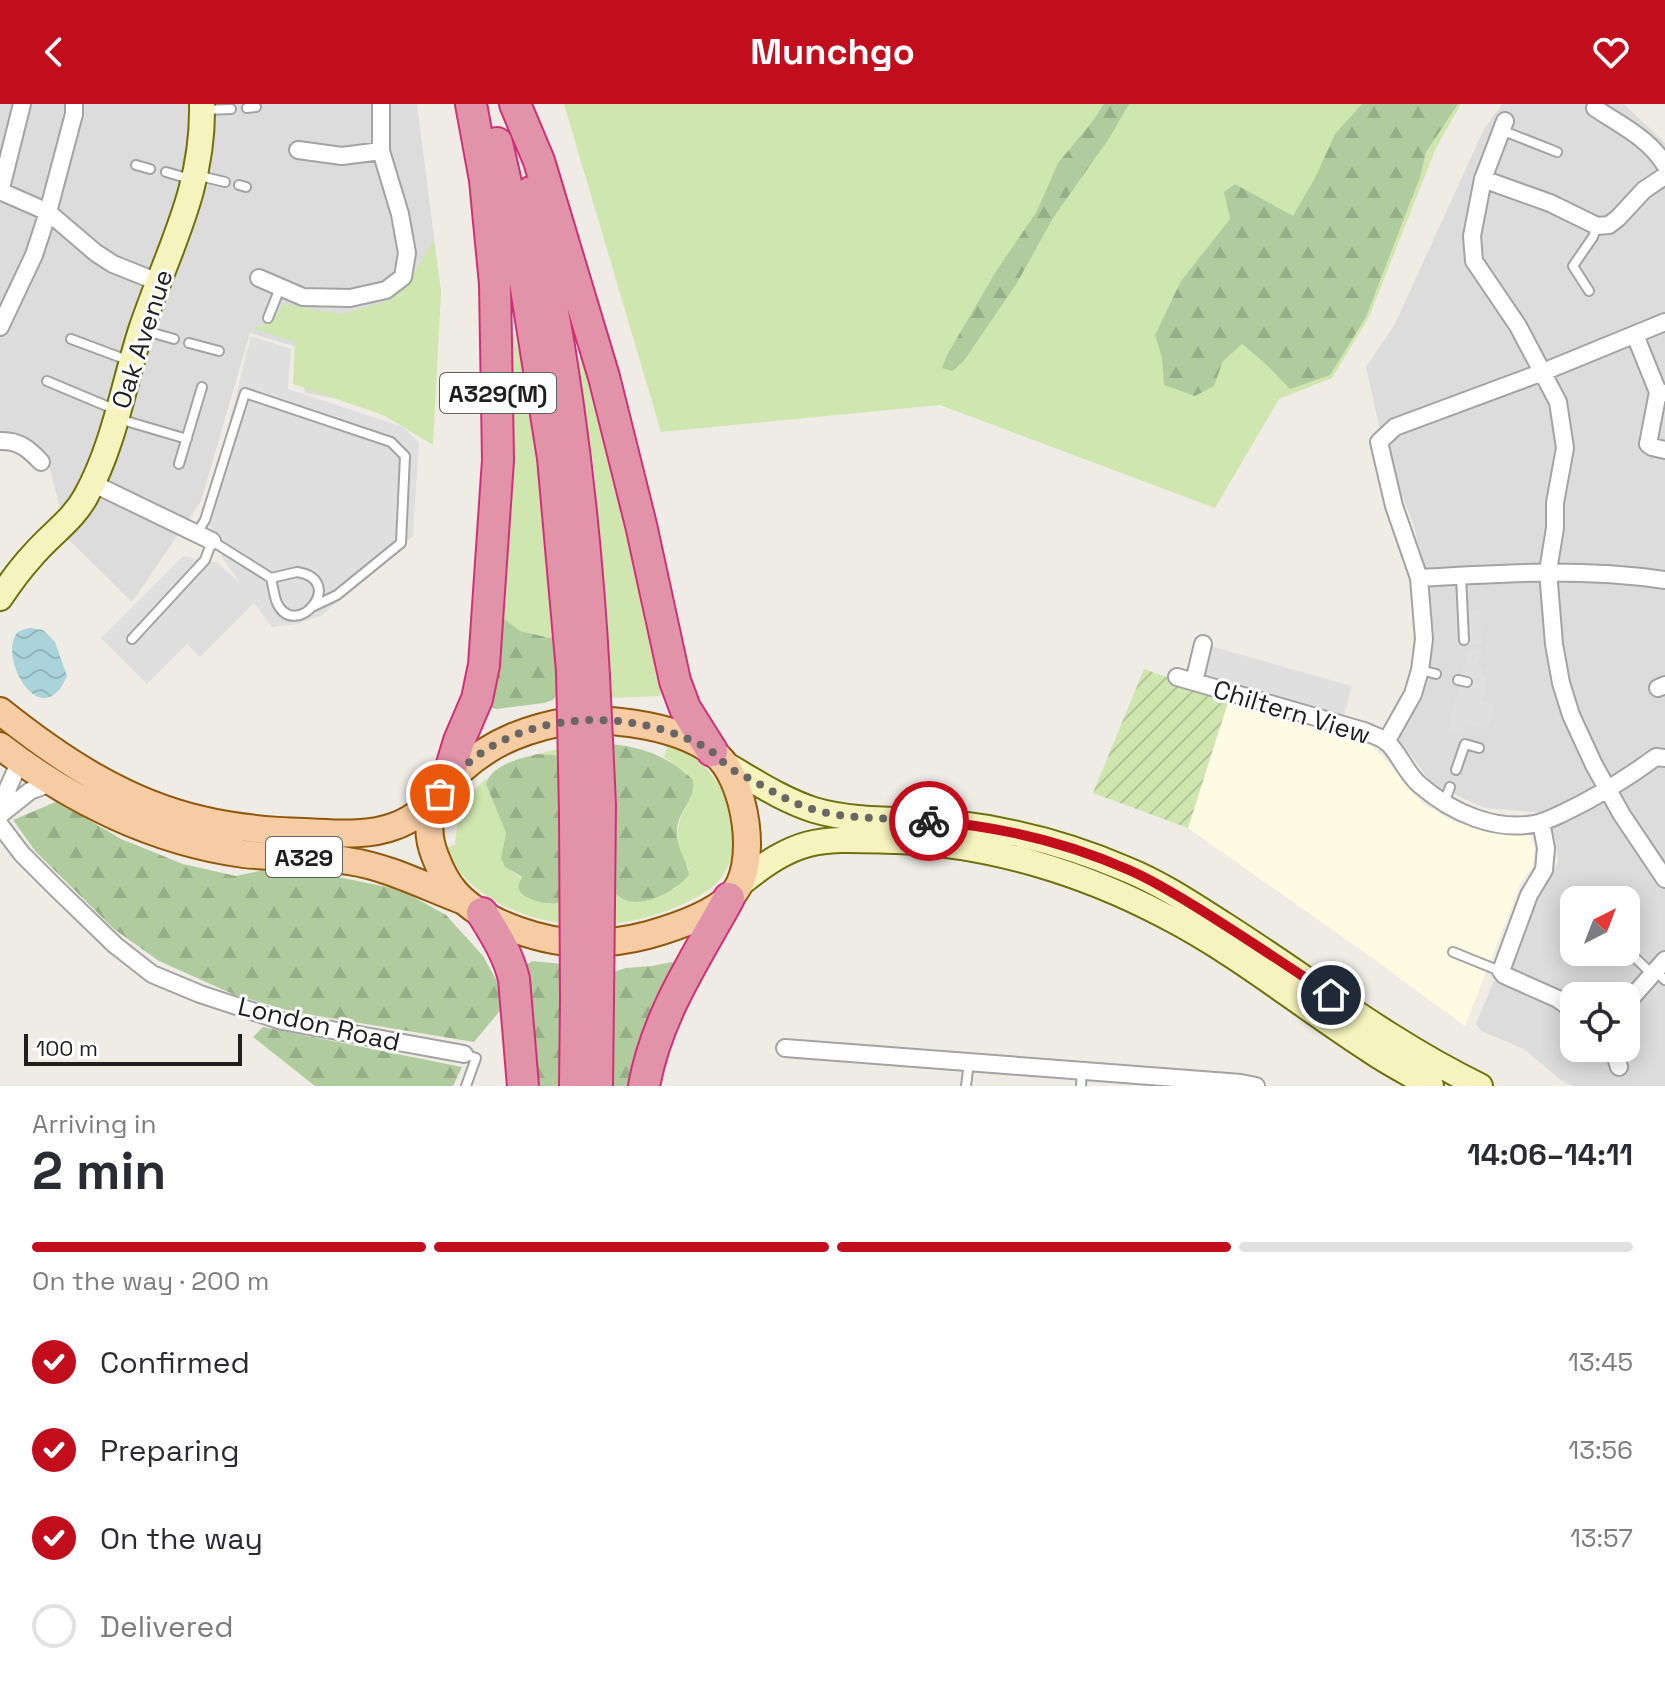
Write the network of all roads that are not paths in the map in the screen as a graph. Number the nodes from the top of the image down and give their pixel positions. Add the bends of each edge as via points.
1 (22, 104) edge
2 (74, 104) edge
3 (381, 104) edge
4 (471, 104) edge
5 (488, 104) edge
6 (513, 104) edge
7 (202, 107) edge
8 (1595, 108) dead end
9 (231, 109) dead end
10 (1503, 126) joint
11 (298, 150) dead end
12 (381, 151) junction
13 (1557, 152) dead end
14 (136, 165) dead end
15 (1665, 165) edge
16 (150, 169) dead end
17 (166, 172) dead end
18 (1665, 176) edge
19 (195, 177) junction
20 (1483, 179) junction
21 (225, 182) dead end
22 (0, 192) edge
23 (48, 212) junction
24 (1597, 226) junction
25 (259, 278) dead end
26 (158, 282) junction
27 (281, 287) junction
28 (1589, 291) dead end
29 (268, 318) dead end
30 (1665, 322) edge
31 (0, 327) edge
32 (141, 329) junction
33 (1635, 335) junction
34 (71, 339) dead end
35 (174, 339) dead end
36 (189, 343) dead end
37 (219, 351) dead end
38 (132, 362) junction
39 (1543, 372) junction
40 (47, 381) dead end
41 (202, 387) dead end
42 (1661, 392) edge
43 (117, 414) junction
44 (187, 439) junction
45 (0, 441) edge
46 (1665, 450) edge
47 (41, 462) dead end
48 (179, 464) dead end
49 (92, 483) junction
50 (205, 537) junction
51 (1548, 571) junction
52 (1461, 576) junction
53 (271, 578) junction
54 (1419, 578) junction
55 (1665, 580) edge
56 (2, 585) edge
57 (314, 606) junction
58 (132, 639) dead end
59 (1464, 640) dead end
60 (1203, 644) dead end
61 (583, 674) junction
62 (1177, 677) dead end
63 (1194, 682) junction
64 (0, 711) edge
65 (35, 738) junction
66 (1386, 742) junction
67 (1479, 748) dead end
68 (10, 754) edge
69 (1665, 758) edge
70 (720, 759) junction
71 (1456, 770) dead end
72 (51, 783) junction
73 (1450, 787) dead end
74 (1608, 790) junction
75 (440, 794) junction
76 (1443, 804) junction
77 (2, 817) edge
78 (1541, 822) junction
79 (1665, 879) edge
80 (734, 891) junction
81 (473, 907) junction
82 (1453, 952) dead end
83 (1640, 958) edge
84 (1501, 971) junction
85 (1659, 971) edge
86 (1640, 990) edge
87 (1560, 1000) edge
88 (587, 1001) junction
89 (785, 1048) dead end
90 (464, 1054) joint
91 (969, 1062) junction
92 (1617, 1062) edge
93 (1619, 1067) dead end
94 (1082, 1078) edge
95 (466, 1086) edge
96 (523, 1086) edge
97 (575, 1086) edge
98 (597, 1086) edge
99 (644, 1086) edge
100 (966, 1086) edge
101 (1256, 1086) edge
102 (1431, 1086) edge
103 (1480, 1086) edge

1 - 22 street
2 - 23 street
3 - 12 street
4 - 75 highway, A329(M) via 495,284 498,460 484,665 477,699
5 - 61 highway, A329(M) via 517,232
6 - 61 highway, A329(M) via 564,375 581,507
6 - 70 highway, A329(M) via 539,161 604,377 678,689
7 - 9 lane
7 - 19 main road, Oak Avenue
8 - 15 street via 1640,138
10 - 13 lane
10 - 20 street
11 - 12 street via 342,156
12 - 27 street via 407,253 403,277 386,290 350,298 303,297
14 - 16 lane
17 - 19 lane
18 - 24 street via 1609,225
19 - 21 lane
19 - 26 main road, Oak Avenue via 181,229
20 - 24 street
20 - 39 street via 1472,236 1474,261
22 - 23 street
23 - 26 street via 113,264
23 - 31 street
24 - 28 lane via 1573,266
25 - 27 street
26 - 32 main road, Oak Avenue
27 - 29 lane
30 - 33 street
32 - 35 lane
32 - 38 main road, Oak Avenue
33 - 39 street
33 - 42 street
34 - 38 lane
36 - 37 lane
38 - 43 main road, Oak Avenue
39 - 51 street via 1558,402 1565,448
39 - 54 street via 1395,427 1379,442
40 - 43 lane
41 - 44 lane
42 - 46 street via 1648,444
43 - 44 lane
43 - 49 main road, Oak Avenue
44 - 48 lane
45 - 47 street via 28,448
49 - 50 street
49 - 56 main road, Oak Avenue via 67,523
50 - 53 lane
50 - 57 lane via 205,520 245,393 391,442 405,456 401,543 337,595
50 - 58 lane via 205,560
51 - 52 street
51 - 55 street
51 - 74 street via 1561,683
52 - 54 street
52 - 59 lane
53 - 57 lane via 277,602 287,613 301,615
53 - 57 lane via 297,572 310,576 318,588
54 - 66 street via 1428,672
60 - 63 street
61 - 88 highway, A329(M), bridge
62 - 63 street, Chiltern View
63 - 66 street, Chiltern View
64 - 65 main road, A329
65 - 68 main road
65 - 75 main road, A329 via 130,795 224,825 369,832 400,824
66 - 76 street, Chiltern View via 1417,783
67 - 71 lane via 1465,744
68 - 72 main road, A329
68 - 77 street
69 - 74 street, Chiltern View via 1656,757
70 - 75 main road via 684,737 646,726 575,720 531,728 502,741 471,761
70 - 80 main road via 738,788 746,821 745,866
70 - 103 main road via 776,794 815,810 997,829 1130,870 1257,945 1422,1055
72 - 77 street via 30,791
72 - 81 main road, A329 via 171,838 248,854 369,865
73 - 76 lane
74 - 78 street, Chiltern View
74 - 79 street
75 - 81 main road via 430,818 431,844 452,889
76 - 78 street, Chiltern View via 1497,823
77 - 90 street, London Road via 22,854 152,974 282,1021
78 - 84 street via 1544,870 1529,895
80 - 81 main road via 695,918 660,931 586,943 531,934
80 - 99 highway via 664,1016
80 - 102 main road via 787,851 833,839 934,843 1046,867 1167,917
81 - 96 highway via 511,964
82 - 84 lane
83 - 85 lane
84 - 87 street
85 - 86 street
88 - 97 highway, A329(M)
88 - 98 highway, A329(M)
89 - 91 street
90 - 95 lane via 476,1058
91 - 94 street
91 - 100 lane
92 - 93 street
94 - 101 street

